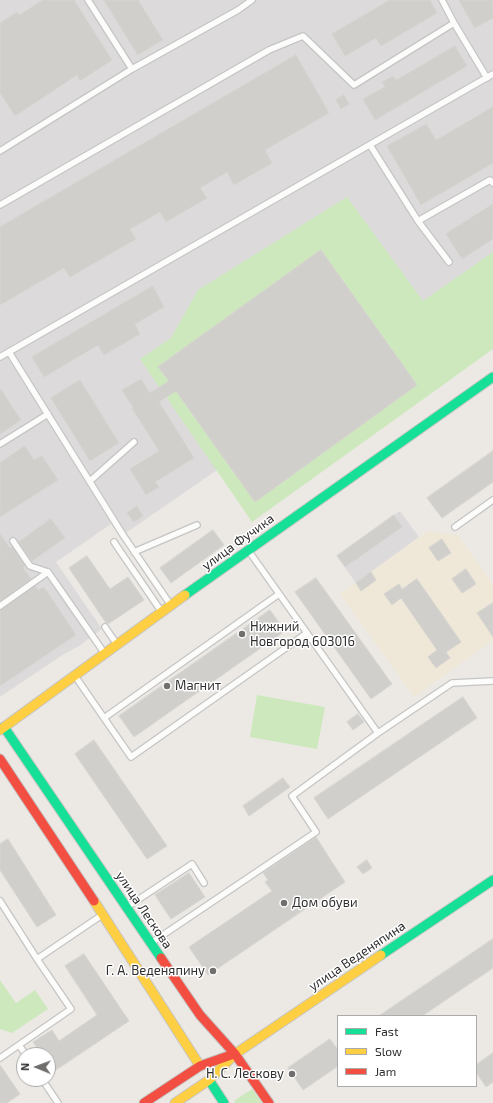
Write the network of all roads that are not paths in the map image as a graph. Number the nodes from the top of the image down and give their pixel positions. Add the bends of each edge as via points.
1 (88, 0) edge
2 (252, 0) edge
3 (442, 0) edge
4 (454, 23) junction
5 (132, 70) junction
6 (493, 74) edge
7 (487, 78) junction
8 (370, 145) junction
9 (0, 151) edge
10 (493, 183) edge
11 (0, 205) edge
12 (418, 221) junction
13 (449, 262) dead end
14 (9, 352) junction
15 (0, 357) edge
16 (493, 376) edge
17 (48, 414) junction
18 (134, 442) dead end
19 (0, 444) edge
20 (90, 481) junction
21 (493, 500) edge
22 (197, 525) dead end
23 (455, 527) dead end
24 (13, 541) dead end
25 (114, 542) dead end
26 (248, 550) junction
27 (134, 552) junction
28 (48, 572) junction
29 (279, 594) junction
30 (0, 606) edge
31 (171, 606) junction
32 (162, 612) junction
33 (105, 627) dead end
34 (307, 633) junction
35 (118, 645) junction
36 (105, 654) junction
37 (75, 676) junction
38 (493, 681) edge
39 (104, 718) junction
40 (2, 729) edge
41 (378, 733) junction
42 (0, 759) edge
43 (493, 880) edge
44 (204, 883) dead end
45 (0, 901) edge
46 (126, 908) junction
47 (102, 914) junction
48 (151, 944) junction
49 (37, 959) junction
50 (19, 1045) joint
51 (235, 1054) junction
52 (0, 1058) edge
53 (200, 1066) junction
54 (209, 1080) junction
55 (47, 1087) edge
56 (58, 1103) edge
57 (144, 1103) edge
58 (175, 1103) edge
59 (224, 1103) edge
60 (269, 1103) edge

1 - 5 lane
2 - 5 lane
3 - 4 lane
4 - 7 lane
4 - 11 lane via 354,85 303,36 269,50
5 - 9 lane
6 - 7 lane
7 - 8 lane
8 - 12 lane
8 - 14 lane
10 - 12 lane via 490,180
12 - 13 lane
14 - 15 lane
14 - 17 lane
16 - 26 street, улица Фучика
17 - 19 lane
17 - 20 lane
18 - 20 lane
20 - 27 lane
21 - 23 lane
22 - 27 lane
24 - 28 lane via 30,566
25 - 32 lane
26 - 29 lane
26 - 31 street, улица Фучика
27 - 31 lane
28 - 30 lane
28 - 36 lane
29 - 34 lane
29 - 39 lane
31 - 32 street, улица Фучика
32 - 35 street, улица Фучика
33 - 35 lane
34 - 39 lane via 131,757
34 - 41 lane
35 - 36 street, улица Фучика
36 - 37 street, улица Фучика
37 - 39 lane
37 - 40 street, улица Фучика
38 - 41 lane via 452,683
40 - 46 street, улица Лескова
41 - 48 lane via 292,796 316,832
42 - 47 street
43 - 51 street, улица Веденяпина
44 - 46 lane via 192,864
45 - 49 lane
46 - 48 street, улица Лескова
47 - 49 lane
47 - 53 street
48 - 51 street, улица Лескова via 200,1015
49 - 50 lane via 71,1010
50 - 52 lane
51 - 53 street, улица Веденяпина
51 - 54 street, улица Веденяпина
51 - 60 street, улица Лескова
53 - 54 street
53 - 57 street, улица Веденяпина
54 - 58 street, улица Веденяпина
54 - 59 street
55 - 56 lane

